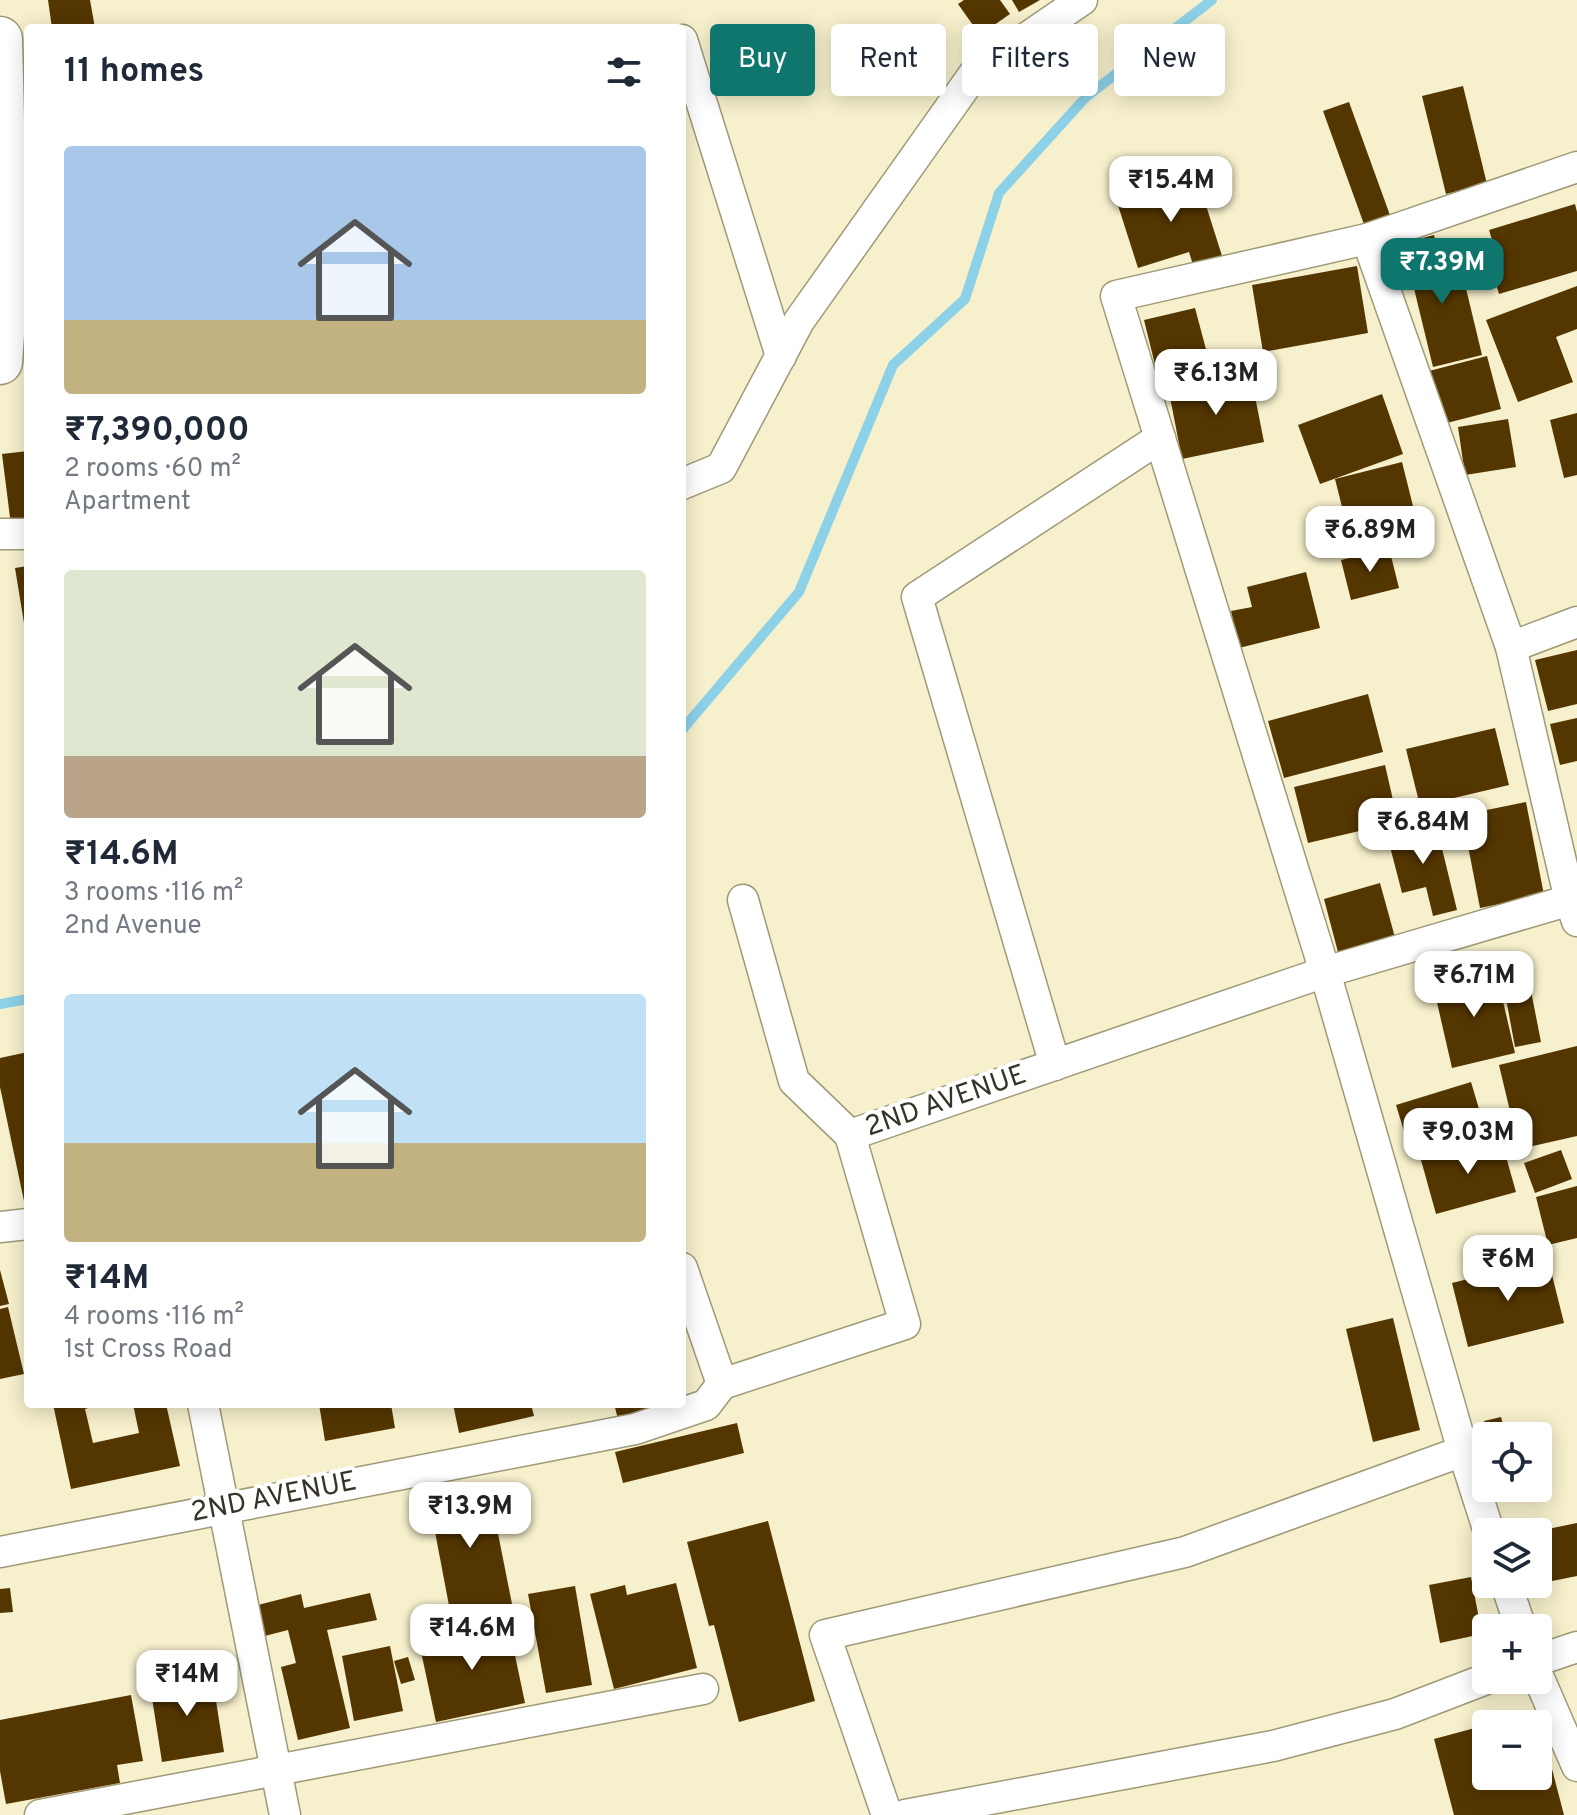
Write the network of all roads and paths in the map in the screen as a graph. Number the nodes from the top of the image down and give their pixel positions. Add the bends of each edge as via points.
1 (1082, 0) edge
2 (0, 39) edge
3 (686, 53) edge
4 (1577, 167) edge
5 (1367, 239) junction
6 (781, 356) junction
7 (0, 362) edge
8 (1160, 438) junction
9 (686, 482) edge
10 (0, 534) edge
11 (24, 534) edge
12 (1577, 622) edge
13 (1511, 647) junction
14 (743, 900) dead end
15 (1575, 906) edge
16 (1325, 972) junction
17 (1055, 1065) junction
18 (850, 1135) junction
19 (24, 1224) edge
20 (0, 1227) edge
21 (686, 1280) edge
22 (722, 1384) junction
23 (204, 1408) edge
24 (1463, 1451) junction
25 (223, 1508) junction
26 (1485, 1518) edge
27 (0, 1552) edge
28 (1577, 1647) edge
29 (1552, 1655) edge
30 (1472, 1684) edge
31 (703, 1689) dead end
32 (1546, 1694) edge
33 (1577, 1766) edge
34 (277, 1771) junction
35 (40, 1815) edge
36 (285, 1815) edge
37 (887, 1815) edge
38 (905, 1815) edge

1 - 6 street via 974,74 799,321
2 - 7 main road via 6,278
3 - 6 street
4 - 5 street
5 - 8 street via 1116,296
5 - 13 street
6 - 9 street via 721,468
8 - 16 street
8 - 17 street via 917,597
10 - 11 street
12 - 13 street
13 - 15 street
14 - 18 street via 794,1081
15 - 16 street, 2ND AVENUE
16 - 17 street, 2ND AVENUE
16 - 24 street
17 - 18 street, 2ND AVENUE
18 - 22 street, 2ND AVENUE via 905,1324
19 - 20 street
21 - 22 street
22 - 25 street, 2ND AVENUE via 706,1405 635,1429
23 - 25 street
24 - 26 street
24 - 37 street via 1185,1552 825,1635
25 - 27 street, 2ND AVENUE
25 - 34 street
28 - 29 street
30 - 38 street via 1395,1714 1273,1746
31 - 34 street
32 - 33 street
34 - 35 street
34 - 36 street

